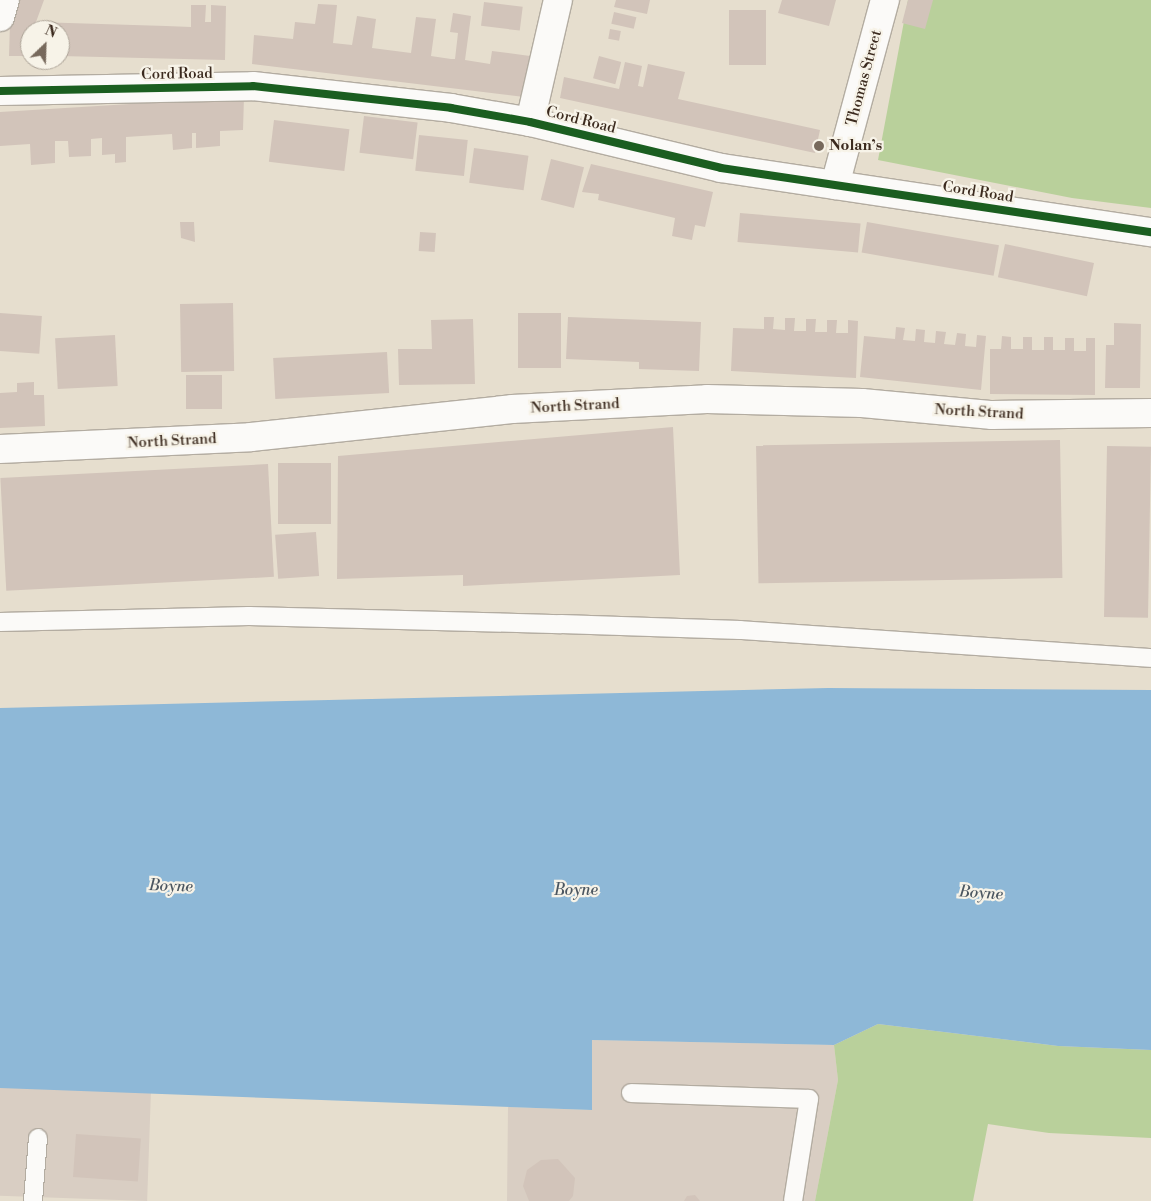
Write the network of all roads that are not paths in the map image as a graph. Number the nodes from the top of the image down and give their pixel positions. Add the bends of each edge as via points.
1 (5, 0) edge
2 (558, 0) edge
3 (885, 0) edge
4 (0, 17) edge
5 (0, 91) edge
6 (530, 122) junction
7 (835, 185) junction
8 (1151, 232) edge
9 (1151, 413) edge
10 (0, 450) edge
11 (0, 622) edge
12 (1151, 658) edge
13 (631, 1093) dead end
14 (38, 1138) dead end
15 (33, 1201) edge
16 (792, 1201) edge

1 - 4 street
2 - 6 street
3 - 7 street, Thomas Street
5 - 6 street, Cord Road via 253,86
6 - 7 street, Cord Road via 721,168
7 - 8 street, Cord Road
9 - 10 street, North Strand via 992,415 862,402 708,399 512,409 251,437
11 - 12 lane via 249,616 552,623 740,630
13 - 16 lane via 809,1099
14 - 15 lane

